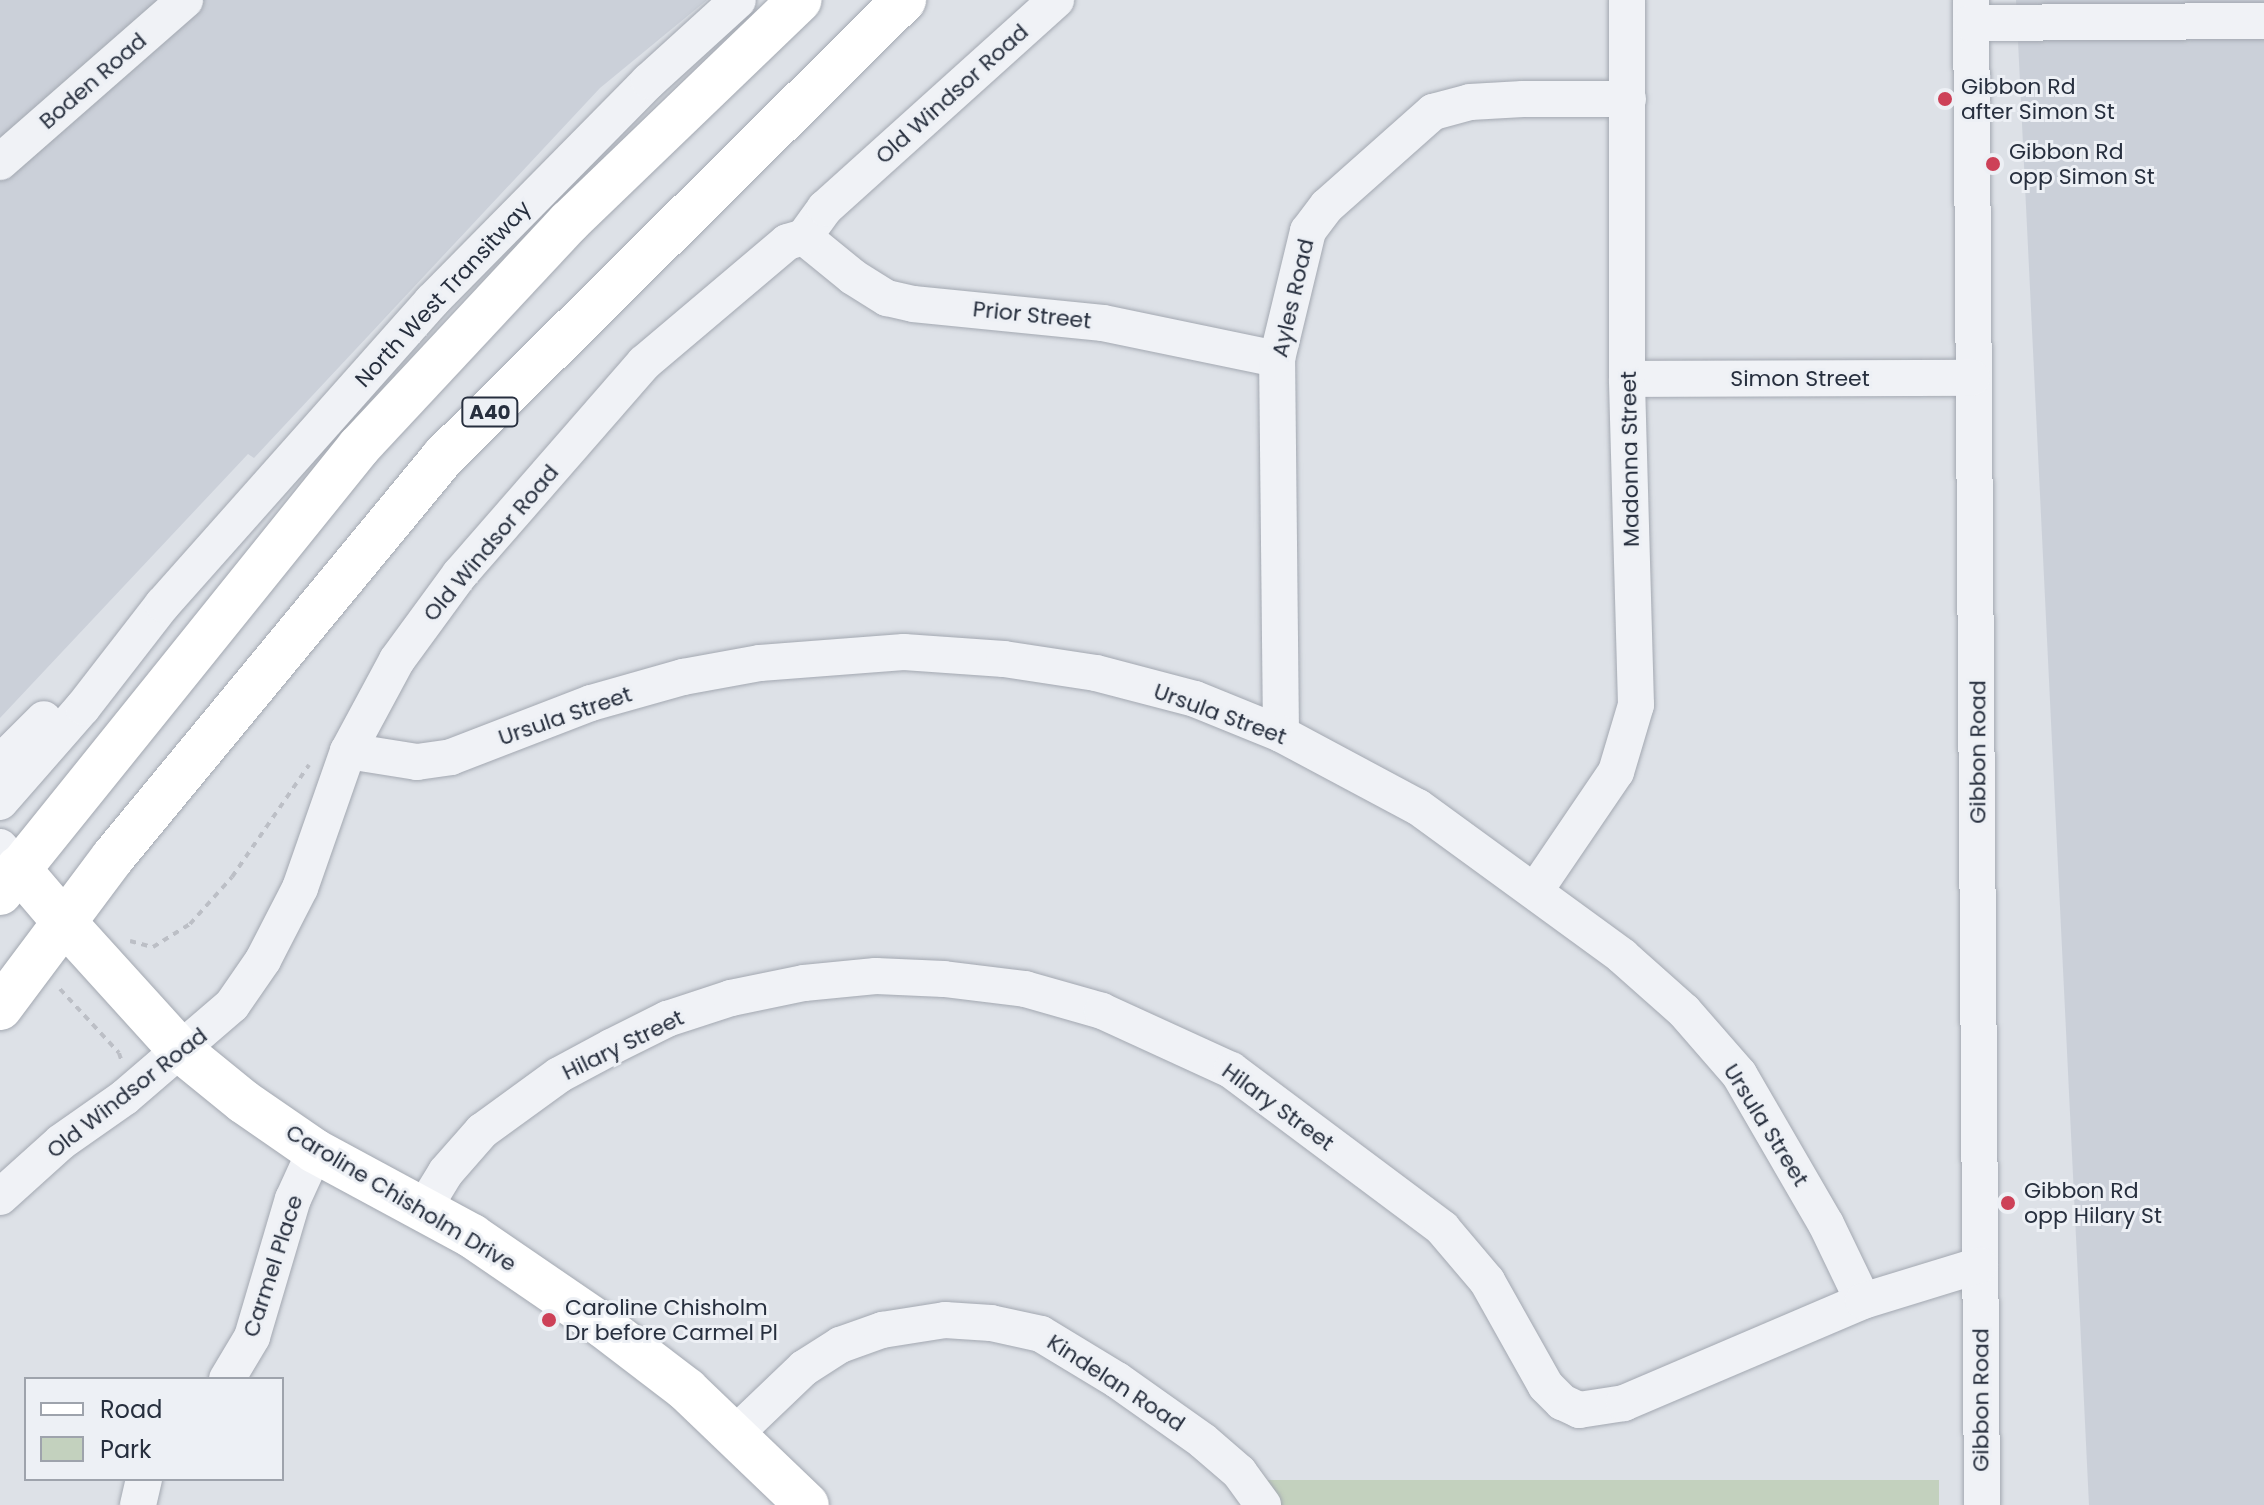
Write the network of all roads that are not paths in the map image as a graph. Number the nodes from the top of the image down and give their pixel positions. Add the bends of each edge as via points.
1 (185, 0) edge
2 (738, 0) edge
3 (800, 0) edge
4 (904, 0) edge
5 (1056, 0) edge
6 (1627, 0) edge
7 (1971, 11) edge
8 (2264, 21) edge
9 (1628, 99) junction
10 (0, 162) edge
11 (804, 237) junction
12 (1277, 359) junction
13 (1972, 378) junction
14 (1627, 379) junction
15 (163, 604) junction
16 (1281, 734) junction
17 (348, 751) junction
18 (0, 763) edge
19 (0, 802) edge
20 (6, 869) edge
21 (1535, 891) junction
22 (65, 923) junction
23 (0, 1008) edge
24 (180, 1050) junction
25 (315, 1151) junction
26 (0, 1197) edge
27 (424, 1208) junction
28 (1980, 1265) junction
29 (1863, 1301) junction
30 (228, 1377) edge
31 (736, 1433) junction
32 (144, 1481) edge
33 (138, 1505) edge
34 (807, 1505) edge
35 (1263, 1505) edge
36 (1982, 1505) edge

1 - 10 street, Boden Road
2 - 15 street, North West Transitway via 638,92 432,301
3 - 20 main road via 569,222 359,447
4 - 22 main road, A40 via 444,456 113,857
5 - 11 street, Old Windsor Road via 825,208
6 - 9 street, Madonna Street
7 - 8 street
7 - 13 street, Gibbon Road
9 - 12 street, Ayles Road via 1510,99 1433,112 1327,206 1308,231
9 - 14 street, Madonna Street
11 - 12 street, Prior Street via 887,298 1103,323
11 - 17 street, Old Windsor Road via 787,242 644,363 460,574 397,660
12 - 16 street, Ayles Road
13 - 14 street, Simon Street
13 - 28 street, Gibbon Road
14 - 21 street, Madonna Street via 1636,705 1616,772
15 - 18 street, North West Transitway
15 - 19 street, North West Transitway
16 - 17 street, Ursula Street via 1195,699 1096,673 904,652 760,663 683,677 591,703 451,757 417,762
16 - 21 street, Ursula Street via 1418,807
17 - 24 street, Old Windsor Road via 300,888 263,960 220,1019
20 - 22 main road, Caroline Chisholm Drive
21 - 29 street, Ursula Street via 1684,1011 1739,1074 1826,1224
22 - 23 main road, A40
22 - 24 main road, Caroline Chisholm Drive
24 - 25 main road, Caroline Chisholm Drive
24 - 26 street, Old Windsor Road via 61,1142
25 - 27 main road, Caroline Chisholm Drive
25 - 30 street, Carmel Place via 293,1199 252,1337
27 - 29 street, Hilary Street via 446,1172 482,1131 559,1075 667,1019 731,998 804,983 876,976 944,979 1025,989 1102,1011 1231,1070 1442,1228 1487,1281 1546,1386 1579,1410 1624,1403
27 - 31 main road, Caroline Chisholm Drive via 602,1325
28 - 29 street, Hilary Street
28 - 36 street, Gibbon Road
31 - 34 main road, Caroline Chisholm Drive
31 - 35 street, Kindelan Road via 804,1368 840,1345 882,1330 945,1320 991,1323 1041,1334 1117,1380 1203,1441 1239,1472
32 - 33 street

